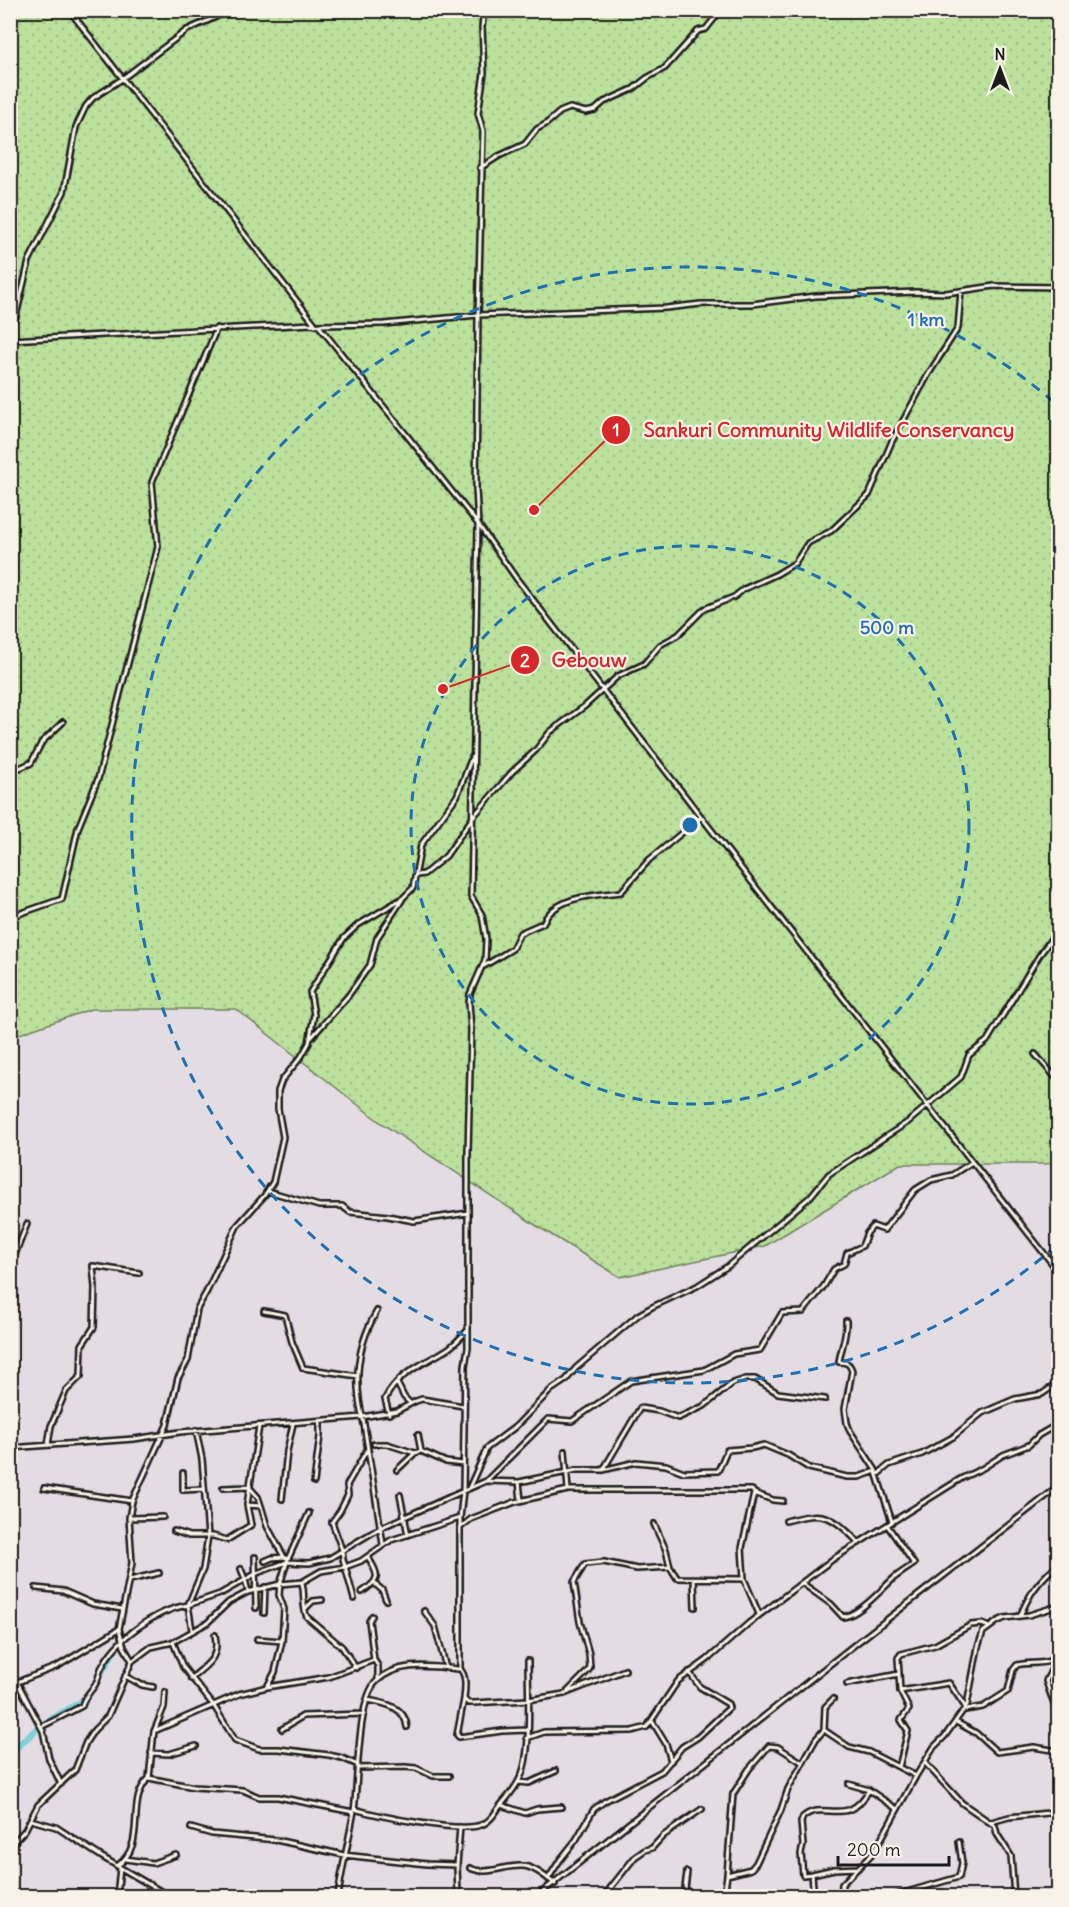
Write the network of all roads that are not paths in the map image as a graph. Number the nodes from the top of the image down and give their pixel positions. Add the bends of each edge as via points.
1 (69, 10) edge
2 (222, 10) edge
3 (239, 10) edge
4 (484, 10) edge
5 (720, 10) edge
6 (216, 17) junction
7 (122, 79) junction
8 (480, 168) junction
9 (1059, 287) edge
10 (961, 291) junction
11 (478, 315) junction
12 (316, 325) junction
13 (217, 328) junction
14 (10, 329) edge
15 (10, 340) edge
16 (478, 524) junction
17 (602, 690) junction
18 (63, 722) dead end
19 (474, 755) junction
20 (10, 772) edge
21 (472, 817) junction
22 (701, 817) junction
23 (417, 875) junction
24 (403, 898) junction
25 (10, 917) edge
26 (1058, 932) edge
27 (483, 967) junction
28 (310, 1039) junction
29 (1035, 1054) dead end
30 (1059, 1080) edge
31 (927, 1104) junction
32 (972, 1162) junction
33 (268, 1191) junction
34 (468, 1213) junction
35 (27, 1224) dead end
36 (10, 1267) edge
37 (1059, 1271) edge
38 (139, 1273) dead end
39 (264, 1311) dead end
40 (376, 1311) dead end
41 (846, 1322) dead end
42 (467, 1331) junction
43 (357, 1376) junction
44 (397, 1382) junction
45 (1059, 1383) edge
46 (825, 1399) dead end
47 (410, 1404) junction
48 (463, 1407) junction
49 (389, 1414) junction
50 (362, 1417) junction
51 (320, 1422) junction
52 (293, 1424) junction
53 (1059, 1424) edge
54 (260, 1426) junction
55 (196, 1431) junction
56 (162, 1434) junction
57 (418, 1435) dead end
58 (374, 1444) dead end
59 (48, 1445) junction
60 (10, 1448) edge
61 (367, 1450) junction
62 (421, 1451) junction
63 (565, 1451) dead end
64 (415, 1453) junction
65 (463, 1464) junction
66 (397, 1470) dead end
67 (603, 1470) junction
68 (876, 1470) junction
69 (567, 1472) junction
70 (183, 1473) dead end
71 (877, 1475) junction
72 (486, 1481) junction
73 (314, 1482) dead end
74 (519, 1482) junction
75 (249, 1487) junction
76 (1059, 1487) edge
77 (44, 1488) dead end
78 (224, 1488) dead end
79 (469, 1488) junction
80 (204, 1489) junction
81 (464, 1490) junction
82 (568, 1490) junction
83 (754, 1493) junction
84 (400, 1495) dead end
85 (282, 1499) dead end
86 (521, 1500) junction
87 (132, 1501) junction
88 (783, 1501) dead end
89 (247, 1506) junction
90 (261, 1506) junction
91 (309, 1513) dead end
92 (162, 1517) dead end
93 (129, 1518) junction
94 (404, 1518) junction
95 (460, 1518) junction
96 (786, 1521) dead end
97 (892, 1522) junction
98 (654, 1524) dead end
99 (887, 1525) junction
100 (461, 1527) junction
101 (380, 1528) junction
102 (174, 1531) dead end
103 (408, 1534) junction
104 (208, 1536) junction
105 (859, 1543) junction
106 (383, 1544) junction
107 (342, 1550) junction
108 (255, 1557) dead end
109 (368, 1557) junction
110 (286, 1559) junction
111 (265, 1561) dead end
112 (1059, 1564) edge
113 (345, 1567) junction
114 (670, 1567) junction
115 (241, 1569) dead end
116 (257, 1572) junction
117 (159, 1573) dead end
118 (245, 1579) junction
119 (694, 1579) junction
120 (744, 1579) junction
121 (130, 1580) junction
122 (302, 1582) junction
123 (374, 1583) junction
124 (802, 1583) junction
125 (280, 1584) junction
126 (264, 1587) junction
127 (36, 1588) dead end
128 (256, 1589) junction
129 (248, 1592) junction
130 (362, 1592) dead end
131 (354, 1599) dead end
132 (322, 1600) dead end
133 (386, 1600) dead end
134 (188, 1605) junction
135 (1059, 1606) edge
136 (695, 1607) dead end
137 (256, 1608) dead end
138 (122, 1609) junction
139 (305, 1610) junction
140 (424, 1611) dead end
141 (264, 1613) dead end
142 (759, 1614) junction
143 (372, 1616) dead end
144 (1020, 1616) junction
145 (989, 1627) junction
146 (119, 1629) junction
147 (192, 1630) junction
148 (215, 1635) dead end
149 (122, 1640) junction
150 (257, 1640) dead end
151 (282, 1641) junction
152 (173, 1642) junction
153 (1059, 1654) edge
154 (1054, 1659) junction
155 (132, 1660) junction
156 (374, 1660) junction
157 (528, 1661) dead end
158 (356, 1668) junction
159 (447, 1668) junction
160 (460, 1669) junction
161 (625, 1670) dead end
162 (689, 1672) junction
163 (899, 1674) junction
164 (125, 1676) junction
165 (191, 1679) junction
166 (378, 1680) junction
167 (17, 1682) junction
168 (847, 1684) dead end
169 (10, 1685) edge
170 (153, 1687) dead end
171 (267, 1687) junction
172 (900, 1691) junction
173 (165, 1692) dead end
174 (564, 1694) junction
175 (464, 1699) junction
176 (833, 1699) dead end
177 (367, 1700) junction
178 (528, 1700) junction
179 (214, 1706) junction
180 (965, 1709) junction
181 (364, 1714) junction
182 (652, 1721) junction
183 (956, 1722) junction
184 (40, 1727) junction
185 (407, 1727) dead end
186 (282, 1730) dead end
187 (527, 1730) junction
188 (824, 1730) junction
189 (154, 1731) junction
190 (1059, 1731) edge
191 (527, 1738) junction
192 (196, 1746) dead end
193 (1059, 1751) edge
194 (151, 1753) junction
195 (671, 1761) junction
196 (803, 1763) junction
197 (925, 1763) junction
198 (358, 1766) junction
199 (899, 1767) junction
200 (556, 1771) dead end
201 (449, 1776) dead end
202 (916, 1776) junction
203 (149, 1779) junction
204 (518, 1782) junction
205 (61, 1784) junction
206 (849, 1784) dead end
207 (869, 1790) junction
208 (501, 1805) junction
209 (561, 1807) dead end
210 (702, 1809) dead end
211 (897, 1809) junction
212 (354, 1811) junction
213 (1059, 1812) edge
214 (31, 1820) junction
215 (991, 1822) junction
216 (460, 1827) junction
217 (191, 1828) dead end
218 (959, 1842) dead end
219 (10, 1846) edge
220 (176, 1855) dead end
221 (344, 1855) junction
222 (126, 1858) junction
223 (457, 1864) junction
224 (119, 1867) junction
225 (470, 1868) dead end
226 (858, 1868) junction
227 (687, 1872) dead end
228 (812, 1874) junction
229 (727, 1875) junction
230 (548, 1879) junction
231 (555, 1884) junction
232 (117, 1896) edge
233 (169, 1896) edge
234 (338, 1896) edge
235 (458, 1896) edge
236 (537, 1896) edge
237 (604, 1896) edge
238 (684, 1896) edge
239 (724, 1896) edge
240 (810, 1896) edge
241 (841, 1896) edge
242 (893, 1896) edge
243 (1014, 1896) edge

1 - 7 street
2 - 6 street
3 - 6 street
4 - 8 street via 484,73 478,113 483,131
5 - 8 street via 665,68 595,110 570,108 560,112 525,144
6 - 7 street via 187,30
7 - 12 street
7 - 14 street via 93,98 79,117 64,192 29,261
8 - 11 street
9 - 10 street via 994,286
10 - 11 street
10 - 17 street via 958,328 892,441 868,495 831,531 808,543 795,563 704,609 678,635 660,645 644,664 618,676
11 - 12 street via 384,324
11 - 16 street
12 - 13 street
12 - 16 street
13 - 15 street
13 - 25 street via 152,482 158,547 98,779 78,828 62,899
16 - 17 street
16 - 19 street
17 - 21 street via 550,732
17 - 22 street
18 - 20 street via 42,742 31,764
19 - 21 street
19 - 23 street via 457,796 421,845
21 - 23 street via 446,856
21 - 27 street via 471,896 486,929
22 - 27 street via 650,860 621,892 578,898 547,913 543,923 520,933 512,949
22 - 31 street
23 - 24 street via 413,888
24 - 28 street via 377,938 370,964
24 - 28 street via 358,925 337,948 310,992 314,1015
26 - 31 street via 987,1041 969,1055 960,1077
27 - 34 street via 469,1004
28 - 33 street via 278,1091 283,1137
29 - 30 street
31 - 32 street
31 - 79 street via 908,1122 829,1174 810,1197 728,1266 638,1315 487,1448
32 - 37 street
32 - 72 street via 915,1190 884,1230 873,1226 862,1246 847,1253 844,1264 834,1269 803,1312 782,1313 760,1350 734,1354 704,1370 631,1381 572,1420 548,1419
33 - 34 street via 319,1206 342,1206 350,1212 414,1221
33 - 56 street via 237,1226 197,1309 188,1360 178,1378
34 - 42 street
35 - 36 street
38 - 59 street via 93,1266 94,1327 82,1345 81,1376 66,1391 51,1426
39 - 43 street via 285,1315 303,1368
40 - 43 street via 364,1335
41 - 68 street via 847,1334 839,1362 852,1371 845,1409 847,1423
42 - 44 street via 448,1349
42 - 48 street
43 - 50 street
44 - 47 street
44 - 49 street via 385,1399
45 - 71 street via 1042,1394 1015,1399 982,1413 953,1437 913,1458 892,1463
46 - 67 street via 778,1393 755,1379 746,1379 733,1383 704,1407 678,1418 640,1408
47 - 48 street via 422,1399
47 - 49 street
48 - 65 street
49 - 50 street
50 - 51 street
50 - 61 street
51 - 52 street
51 - 73 street
52 - 54 street
52 - 85 street
53 - 97 street
54 - 55 street
54 - 75 street
55 - 56 street
55 - 80 street
56 - 59 street
56 - 87 street
57 - 62 street
58 - 64 street
59 - 60 street
61 - 101 street
61 - 107 street via 346,1485 348,1495 332,1522
62 - 64 street
62 - 65 street via 446,1462
63 - 69 street
64 - 66 street
65 - 81 street
67 - 68 street via 636,1462 666,1465 684,1472 718,1471 727,1450 764,1445 792,1456 801,1465 835,1475 854,1478
67 - 69 street
68 - 71 street
69 - 74 street
69 - 82 street
70 - 80 street via 183,1490
71 - 97 street
72 - 74 street
72 - 79 street
74 - 86 street
75 - 78 street
75 - 89 street
75 - 90 street
76 - 231 street via 668,1791
77 - 87 street
79 - 81 street
80 - 104 street
81 - 94 street
81 - 95 street
82 - 83 street via 748,1488
82 - 86 street
83 - 88 street
83 - 120 street via 742,1548
84 - 94 street
86 - 100 street via 471,1519
87 - 93 street
89 - 90 street
89 - 104 street via 251,1524 248,1528 227,1540
90 - 110 street via 267,1526
91 - 110 street
92 - 93 street
93 - 121 street via 133,1555
94 - 101 street
94 - 103 street
95 - 100 street
95 - 103 street
96 - 105 street via 812,1514 833,1519
97 - 99 street
98 - 114 street
99 - 105 street
99 - 124 street via 914,1564 848,1616 843,1617
100 - 160 street
101 - 106 street
101 - 107 street
102 - 104 street
103 - 106 street
104 - 134 street via 203,1569
105 - 124 street
106 - 109 street
107 - 110 street via 330,1558 309,1563
107 - 113 street
108 - 116 street
109 - 113 street
109 - 123 street via 376,1573
110 - 111 street
110 - 116 street
110 - 125 street
112 - 144 street via 1029,1595
113 - 122 street via 327,1569
113 - 131 street
114 - 119 street via 676,1578
114 - 174 street via 637,1569 604,1562 585,1564 574,1582 590,1668
115 - 118 street
116 - 118 street
116 - 128 street
117 - 121 street
118 - 129 street
118 - 134 street via 220,1594
119 - 120 street
119 - 136 street
120 - 142 street
121 - 138 street
122 - 125 street
122 - 139 street
123 - 130 street
123 - 133 street
124 - 142 street
125 - 126 street
125 - 151 street via 284,1609
126 - 128 street
126 - 141 street
127 - 138 street via 63,1591 93,1604
128 - 129 street
128 - 137 street
129 - 147 street
132 - 139 street via 313,1601
134 - 147 street
134 - 149 street via 152,1618
135 - 144 street
138 - 146 street
139 - 158 street via 317,1627 342,1647
140 - 159 street via 435,1626
142 - 162 street
143 - 156 street via 369,1621
144 - 145 street
145 - 163 street via 971,1625 935,1645 901,1654
145 - 180 street via 980,1636
146 - 149 street
146 - 167 street via 58,1665
147 - 152 street
148 - 165 street via 217,1652
149 - 155 street
149 - 184 street via 80,1707
150 - 151 street
151 - 171 street
152 - 155 street via 154,1645
152 - 165 street
153 - 154 street
154 - 180 street via 1017,1665 1008,1691 983,1707
154 - 190 street via 1046,1681
155 - 164 street
156 - 158 street
156 - 166 street
157 - 178 street
158 - 171 street via 319,1679
159 - 160 street
159 - 166 street via 408,1667
160 - 175 street via 465,1681
161 - 174 street
162 - 182 street via 678,1681
162 - 195 street via 700,1687 729,1708
163 - 168 street
163 - 172 street
164 - 170 street
164 - 205 street via 108,1716 86,1742 75,1770
165 - 179 street
166 - 177 street
167 - 169 street
167 - 184 street
171 - 179 street
172 - 180 street via 949,1683
172 - 199 street via 909,1709 901,1720 908,1731
173 - 189 street via 164,1707
174 - 178 street
175 - 178 street via 474,1703
175 - 187 street via 459,1737
176 - 188 street via 825,1707
177 - 181 street
177 - 185 street via 401,1711
178 - 187 street
179 - 189 street
179 - 198 street via 231,1736 240,1742 259,1749 329,1755
180 - 183 street
181 - 186 street via 303,1716
181 - 198 street
182 - 191 street via 641,1730 544,1732
182 - 195 street
183 - 193 street via 997,1752 1034,1747
183 - 197 street
184 - 205 street
187 - 191 street
188 - 196 street
188 - 199 street via 849,1747
189 - 194 street
191 - 204 street via 524,1768
192 - 194 street via 169,1754
194 - 203 street
195 - 230 street via 662,1771 594,1809
196 - 229 street via 752,1869
196 - 229 street via 778,1747 769,1746 748,1768 733,1794
197 - 202 street
197 - 215 street via 962,1803
198 - 201 street via 416,1768 433,1776
198 - 212 street
199 - 202 street
200 - 204 street via 529,1784
202 - 211 street
203 - 212 street via 243,1790 260,1797
203 - 222 street via 141,1790 135,1838
204 - 208 street
205 - 214 street via 39,1805
206 - 207 street
207 - 211 street
207 - 228 street via 858,1807 803,1817 802,1875
208 - 209 street via 528,1813
208 - 216 street via 484,1824
210 - 237 street via 635,1857
211 - 226 street via 874,1852
212 - 216 street
212 - 221 street
213 - 215 street
214 - 219 street
214 - 224 street via 56,1827
215 - 243 street via 1011,1856
216 - 223 street
217 - 221 street
218 - 242 street via 959,1877
220 - 222 street via 153,1863
221 - 223 street
221 - 234 street
222 - 224 street
223 - 235 street
224 - 232 street
224 - 233 street
225 - 230 street via 487,1871 523,1866
226 - 228 street
226 - 241 street via 842,1884
227 - 238 street
228 - 240 street
229 - 239 street
230 - 231 street
231 - 236 street

